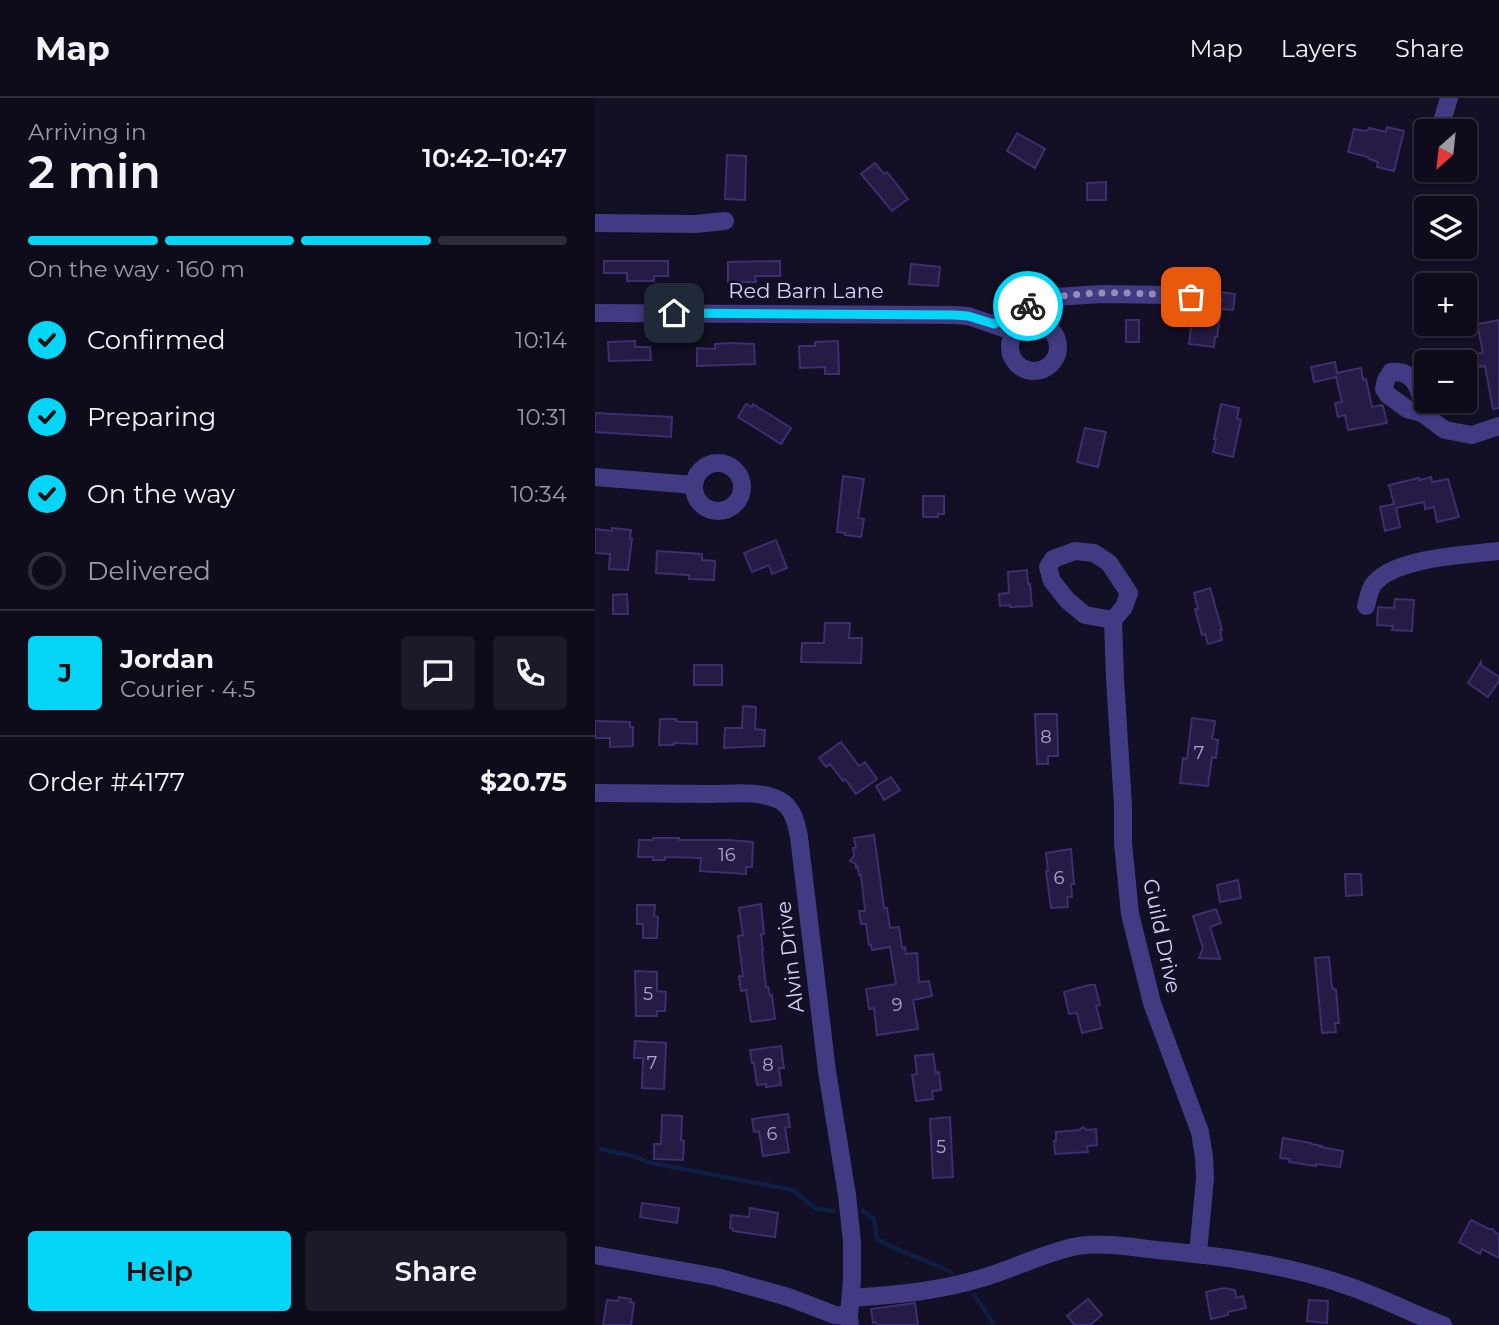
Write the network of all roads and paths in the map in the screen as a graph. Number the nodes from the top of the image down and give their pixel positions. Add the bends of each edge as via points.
1 (1449, 98) edge
2 (1443, 119) edge
3 (725, 221) dead end
4 (595, 223) edge
5 (1211, 299) dead end
6 (595, 313) edge
7 (994, 324) junction
8 (1015, 332) dead end
9 (1422, 413) dead end
10 (1499, 426) edge
11 (595, 477) edge
12 (694, 485) dead end
13 (1499, 551) edge
14 (1366, 606) dead end
15 (1113, 620) junction
16 (595, 793) edge
17 (1198, 1254) junction
18 (595, 1255) edge
19 (850, 1313) edge
20 (1443, 1325) edge

1 - 2 street
3 - 4 street
5 - 7 street via 1116,294 1055,297
6 - 7 street, Red Barn Lane via 954,315
7 - 8 street, Red Barn Lane
9 - 10 street via 1445,430 1472,435
11 - 12 street
13 - 14 street via 1405,565 1373,585
15 - 15 street via 1085,615 1067,600 1052,581 1048,567 1053,559 1075,551 1094,553 1109,563 1129,593
15 - 17 street, Guild Drive via 1130,914 1152,1003 1205,1157
16 - 19 street, Alvin Drive via 751,794 779,800 792,812 799,836 847,1195 852,1242
17 - 19 street via 1075,1246 982,1278 913,1292
17 - 20 street via 1322,1277
18 - 19 street via 717,1277 835,1315

